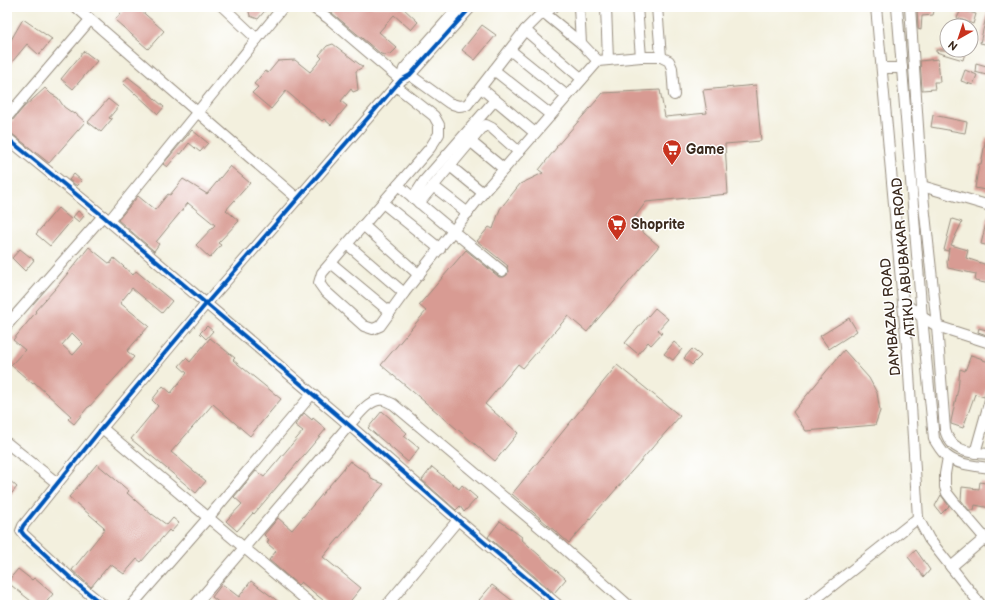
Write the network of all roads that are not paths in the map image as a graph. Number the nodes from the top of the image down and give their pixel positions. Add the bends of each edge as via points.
1 (76, 7) edge
2 (223, 7) edge
3 (283, 7) edge
4 (312, 7) edge
5 (459, 7) edge
6 (471, 7) edge
7 (554, 7) edge
8 (579, 7) edge
9 (606, 7) edge
10 (637, 7) edge
11 (657, 7) edge
12 (876, 7) edge
13 (897, 7) edge
14 (910, 7) edge
15 (543, 12) junction
16 (90, 20) junction
17 (525, 30) junction
18 (257, 39) junction
19 (581, 43) junction
20 (510, 50) junction
21 (641, 57) junction
22 (661, 57) junction
23 (603, 60) junction
24 (882, 68) junction
25 (902, 68) junction
26 (494, 70) junction
27 (410, 75) junction
28 (582, 79) junction
29 (398, 83) junction
30 (480, 88) junction
31 (674, 95) dead end
32 (567, 96) junction
33 (495, 100) junction
34 (198, 112) junction
35 (551, 115) junction
36 (7, 117) edge
37 (535, 133) junction
38 (7, 138) edge
39 (470, 142) junction
40 (519, 152) junction
41 (450, 166) junction
42 (504, 169) junction
43 (398, 185) junction
44 (433, 186) junction
45 (922, 186) junction
46 (483, 193) junction
47 (298, 199) junction
48 (416, 200) junction
49 (383, 203) junction
50 (990, 206) edge
51 (468, 212) junction
52 (106, 218) junction
53 (363, 225) junction
54 (453, 231) junction
55 (347, 244) junction
56 (440, 249) junction
57 (331, 263) junction
58 (502, 271) dead end
59 (419, 275) junction
60 (404, 293) junction
61 (903, 302) junction
62 (206, 304) junction
63 (390, 312) junction
64 (922, 317) junction
65 (7, 325) edge
66 (937, 326) junction
67 (990, 343) edge
68 (312, 394) junction
69 (990, 400) edge
70 (988, 415) edge
71 (349, 425) junction
72 (102, 428) junction
73 (7, 443) edge
74 (975, 453) junction
75 (990, 454) edge
76 (948, 457) junction
77 (990, 468) edge
78 (57, 483) junction
79 (208, 518) junction
80 (918, 518) junction
81 (458, 520) junction
82 (987, 541) edge
83 (244, 548) junction
84 (951, 567) junction
85 (103, 605) edge
86 (132, 605) edge
87 (195, 605) edge
88 (312, 605) edge
89 (387, 605) edge
90 (558, 605) edge
91 (628, 605) edge
92 (808, 605) edge
93 (981, 605) edge

1 - 16 street
2 - 18 street
3 - 18 street
4 - 29 street via 328,18
5 - 29 street via 404,69
6 - 27 street
7 - 15 street
8 - 19 street
9 - 23 street
10 - 21 street
11 - 22 street
12 - 24 street, DAMBAZAU ROAD
13 - 25 street, ATIKU ABUBAKAR ROAD
14 - 45 street
15 - 17 street
15 - 19 street
16 - 34 street
16 - 36 street
17 - 20 street
17 - 28 street
18 - 34 street
19 - 23 street
20 - 26 street
20 - 32 street
21 - 22 street
21 - 23 street
22 - 31 street via 669,61 672,68
23 - 28 street
24 - 25 street
24 - 61 street, DAMBAZAU ROAD
25 - 64 street, ATIKU ABUBAKAR ROAD
26 - 30 street
26 - 35 street
27 - 29 street
27 - 30 street via 449,103 459,106 467,105
28 - 32 street
29 - 43 street via 434,116 439,125 439,134 430,148
29 - 47 street
30 - 33 street
32 - 35 street
33 - 37 street
33 - 48 street via 424,181
34 - 47 street
34 - 52 street
35 - 37 street
37 - 40 street
38 - 52 street
39 - 40 street via 486,125
39 - 41 street
39 - 42 street
40 - 42 street
41 - 44 street
41 - 46 street
42 - 46 street
43 - 48 street
43 - 49 street
44 - 48 street
44 - 51 street
45 - 50 street
45 - 66 street
46 - 51 street
47 - 62 street
48 - 54 street
49 - 53 street
49 - 56 street
51 - 54 street
52 - 62 street
52 - 65 street
53 - 55 street
53 - 59 street
54 - 56 street
54 - 58 street
55 - 57 street
55 - 60 street
56 - 59 street
57 - 63 street
57 - 63 street via 322,273 319,283 364,326 372,329 380,326
59 - 60 street
60 - 63 street
61 - 64 street
61 - 80 street, DAMBAZAU ROAD
62 - 68 street
62 - 72 street
64 - 66 street
64 - 76 street, ATIKU ABUBAKAR ROAD via 934,439
66 - 67 street
66 - 74 street via 945,430 954,445
68 - 71 street
68 - 79 street
69 - 70 street
70 - 74 street
71 - 81 street
71 - 83 street
71 - 91 street via 377,400 393,404
72 - 78 street
72 - 79 street
73 - 78 street
74 - 75 street
76 - 77 street, ATIKU ABUBAKAR ROAD via 960,463
76 - 82 street via 945,474 947,493
78 - 85 street via 23,526 22,531
79 - 83 street
79 - 86 street
80 - 84 street, DAMBAZAU ROAD via 929,539
80 - 92 street
81 - 89 street
81 - 90 street
82 - 84 street
83 - 87 street
83 - 88 street
84 - 93 street, DAMBAZAU ROAD

